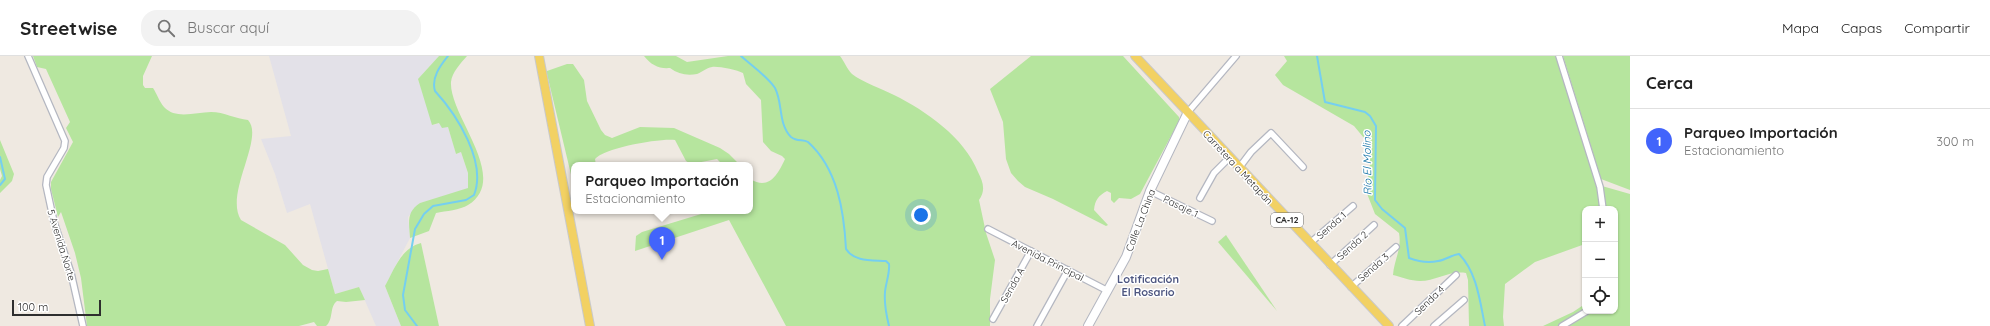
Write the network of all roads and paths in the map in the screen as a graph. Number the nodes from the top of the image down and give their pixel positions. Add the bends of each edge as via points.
1 (28, 56) edge
2 (539, 56) edge
3 (1135, 56) edge
4 (1236, 56) edge
5 (1559, 56) edge
6 (1188, 112) junction
7 (1229, 158) junction
8 (1303, 167) dead end
9 (1239, 168) junction
10 (1150, 191) junction
11 (1200, 198) dead end
12 (1353, 206) dead end
13 (1603, 206) edge
14 (1212, 221) dead end
15 (1374, 225) dead end
16 (988, 229) dead end
17 (1310, 243) junction
18 (1396, 247) dead end
19 (1031, 251) junction
20 (1330, 265) junction
21 (1068, 270) junction
22 (1456, 275) dead end
23 (1351, 287) junction
24 (1108, 291) junction
25 (1464, 300) dead end
26 (1582, 314) edge
27 (993, 319) dead end
28 (83, 326) edge
29 (590, 326) edge
30 (1037, 326) edge
31 (1088, 326) edge
32 (1389, 326) edge
33 (1402, 326) edge
34 (1434, 326) edge
35 (1562, 326) edge

1 - 28 street, 5 Avenida Norte via 65,141 64,148 47,177 46,185 54,222 73,278
2 - 29 main road
3 - 6 main road, CA-12
4 - 6 street
5 - 13 street via 1600,187
6 - 7 main road, Carretera a Metapán / CA-12
6 - 10 main road, Calle La China
7 - 9 main road, Carretera a Metapán / CA-12
7 - 11 street via 1214,173
8 - 9 street via 1271,133
9 - 17 main road, Carretera a Metapán / CA-12
10 - 14 street, Pasaje 1
10 - 24 main road, Calle La China via 1126,257
12 - 17 street, Senda 1
15 - 20 street, Senda 2
16 - 19 street, Avenida Principal
17 - 20 main road, Carretera a Metapán / CA-12
18 - 23 street, Senda 3
19 - 21 street, Avenida Principal
19 - 27 street, Senda A
20 - 23 main road, Carretera a Metapán / CA-12
21 - 24 street, Avenida Principal
21 - 30 street
22 - 33 street, Senda 4
23 - 32 main road, Carretera a Metapán / CA-12
24 - 31 main road, Calle La China
25 - 34 street
26 - 35 street

